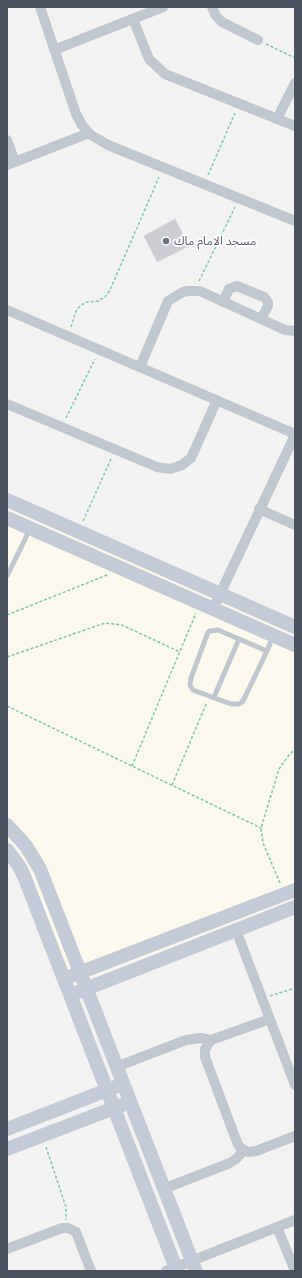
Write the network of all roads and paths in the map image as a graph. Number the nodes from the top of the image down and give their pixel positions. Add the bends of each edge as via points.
1 (40, 7) edge
2 (163, 7) edge
3 (212, 7) edge
4 (133, 19) junction
5 (258, 40) joint
6 (54, 50) junction
7 (295, 58) edge
8 (295, 83) edge
9 (239, 104) junction
10 (277, 119) junction
11 (295, 126) edge
12 (89, 133) junction
13 (7, 140) edge
14 (11, 163) edge
15 (163, 168) junction
16 (204, 184) junction
17 (239, 198) junction
18 (295, 221) edge
19 (194, 290) junction
20 (223, 302) junction
21 (7, 310) edge
22 (261, 319) junction
23 (295, 331) edge
24 (67, 336) junction
25 (99, 350) junction
26 (140, 367) junction
27 (217, 400) junction
28 (7, 404) edge
29 (62, 427) junction
30 (295, 434) edge
31 (116, 450) junction
32 (7, 500) edge
33 (259, 510) junction
34 (7, 518) edge
35 (295, 525) edge
36 (30, 528) junction
37 (78, 532) junction
38 (123, 569) junction
39 (7, 576) edge
40 (220, 594) junction
41 (207, 606) junction
42 (7, 616) edge
43 (295, 628) edge
44 (273, 635) junction
45 (239, 639) junction
46 (295, 645) edge
47 (267, 651) junction
48 (180, 652) junction
49 (7, 657) edge
50 (212, 697) junction
51 (7, 706) edge
52 (295, 749) edge
53 (132, 766) junction
54 (172, 785) junction
55 (7, 825) edge
56 (261, 828) junction
57 (7, 850) edge
58 (290, 892) edge
59 (295, 907) edge
60 (236, 930) junction
61 (80, 973) junction
62 (64, 979) junction
63 (295, 988) edge
64 (86, 989) junction
65 (70, 995) junction
66 (262, 999) junction
67 (270, 1019) junction
68 (211, 1040) junction
69 (116, 1067) junction
70 (123, 1084) junction
71 (295, 1085) edge
72 (107, 1090) junction
73 (130, 1102) junction
74 (114, 1108) junction
75 (7, 1127) edge
76 (42, 1136) junction
77 (295, 1136) edge
78 (7, 1149) edge
79 (244, 1150) junction
80 (163, 1189) junction
81 (295, 1220) edge
82 (65, 1227) junction
83 (277, 1227) junction
84 (7, 1249) edge
85 (194, 1266) edge
86 (173, 1270) edge
87 (91, 1271) edge
88 (294, 1271) edge

1 - 6 street
2 - 4 street
3 - 5 street via 222,22
4 - 6 street
4 - 9 street via 149,59 160,71
5 - 7 path
6 - 12 street via 76,114
8 - 10 street
9 - 10 street
9 - 16 path
10 - 11 street
12 - 14 street
12 - 15 street via 102,143
13 - 14 street
15 - 16 street
15 - 24 path via 110,290 102,299 84,303 78,308
16 - 17 street
17 - 18 street
17 - 19 path
19 - 20 street
19 - 26 street via 183,292 168,301
20 - 22 street
20 - 22 street via 229,289 237,286 264,297 268,306
21 - 24 street
22 - 23 street via 285,330
24 - 25 street
25 - 26 street
25 - 29 path
26 - 27 street
27 - 30 street
27 - 31 street via 191,458 182,465 170,469 157,467
28 - 29 street
29 - 31 street
30 - 33 street
31 - 37 path
32 - 37 street
33 - 35 street
33 - 40 street
34 - 36 street
36 - 38 street
36 - 39 lane
37 - 40 street
38 - 41 street
38 - 42 path
40 - 41 street
40 - 43 street
41 - 44 street
41 - 48 path
44 - 46 street
44 - 47 lane
45 - 47 lane
45 - 50 lane
45 - 50 lane via 218,630 208,632 190,682 193,690
47 - 50 lane via 242,702 235,704
48 - 49 path via 122,625 105,623
48 - 53 path
50 - 54 path
51 - 53 path
52 - 56 path via 279,769
53 - 54 path
54 - 56 path
55 - 61 street via 37,863
56 - 58 path via 263,843
57 - 62 street via 24,876
58 - 61 street
59 - 60 street
60 - 64 street
60 - 66 street
61 - 62 street
61 - 64 street
62 - 65 street
63 - 66 path
64 - 65 street
64 - 69 street
65 - 72 street
66 - 67 street
67 - 68 street
67 - 71 street
68 - 69 street via 186,1040
68 - 79 street via 205,1049 206,1061 238,1145
69 - 70 street
70 - 72 street
70 - 73 street
72 - 74 street
72 - 75 street
73 - 74 street
73 - 80 street
74 - 76 street
74 - 86 street
76 - 78 street
76 - 82 path via 66,1207
77 - 79 street via 256,1152
79 - 80 street via 230,1163
80 - 85 street
81 - 83 street
82 - 84 street
82 - 87 street via 76,1232
83 - 85 street
83 - 88 street
85 - 86 street

